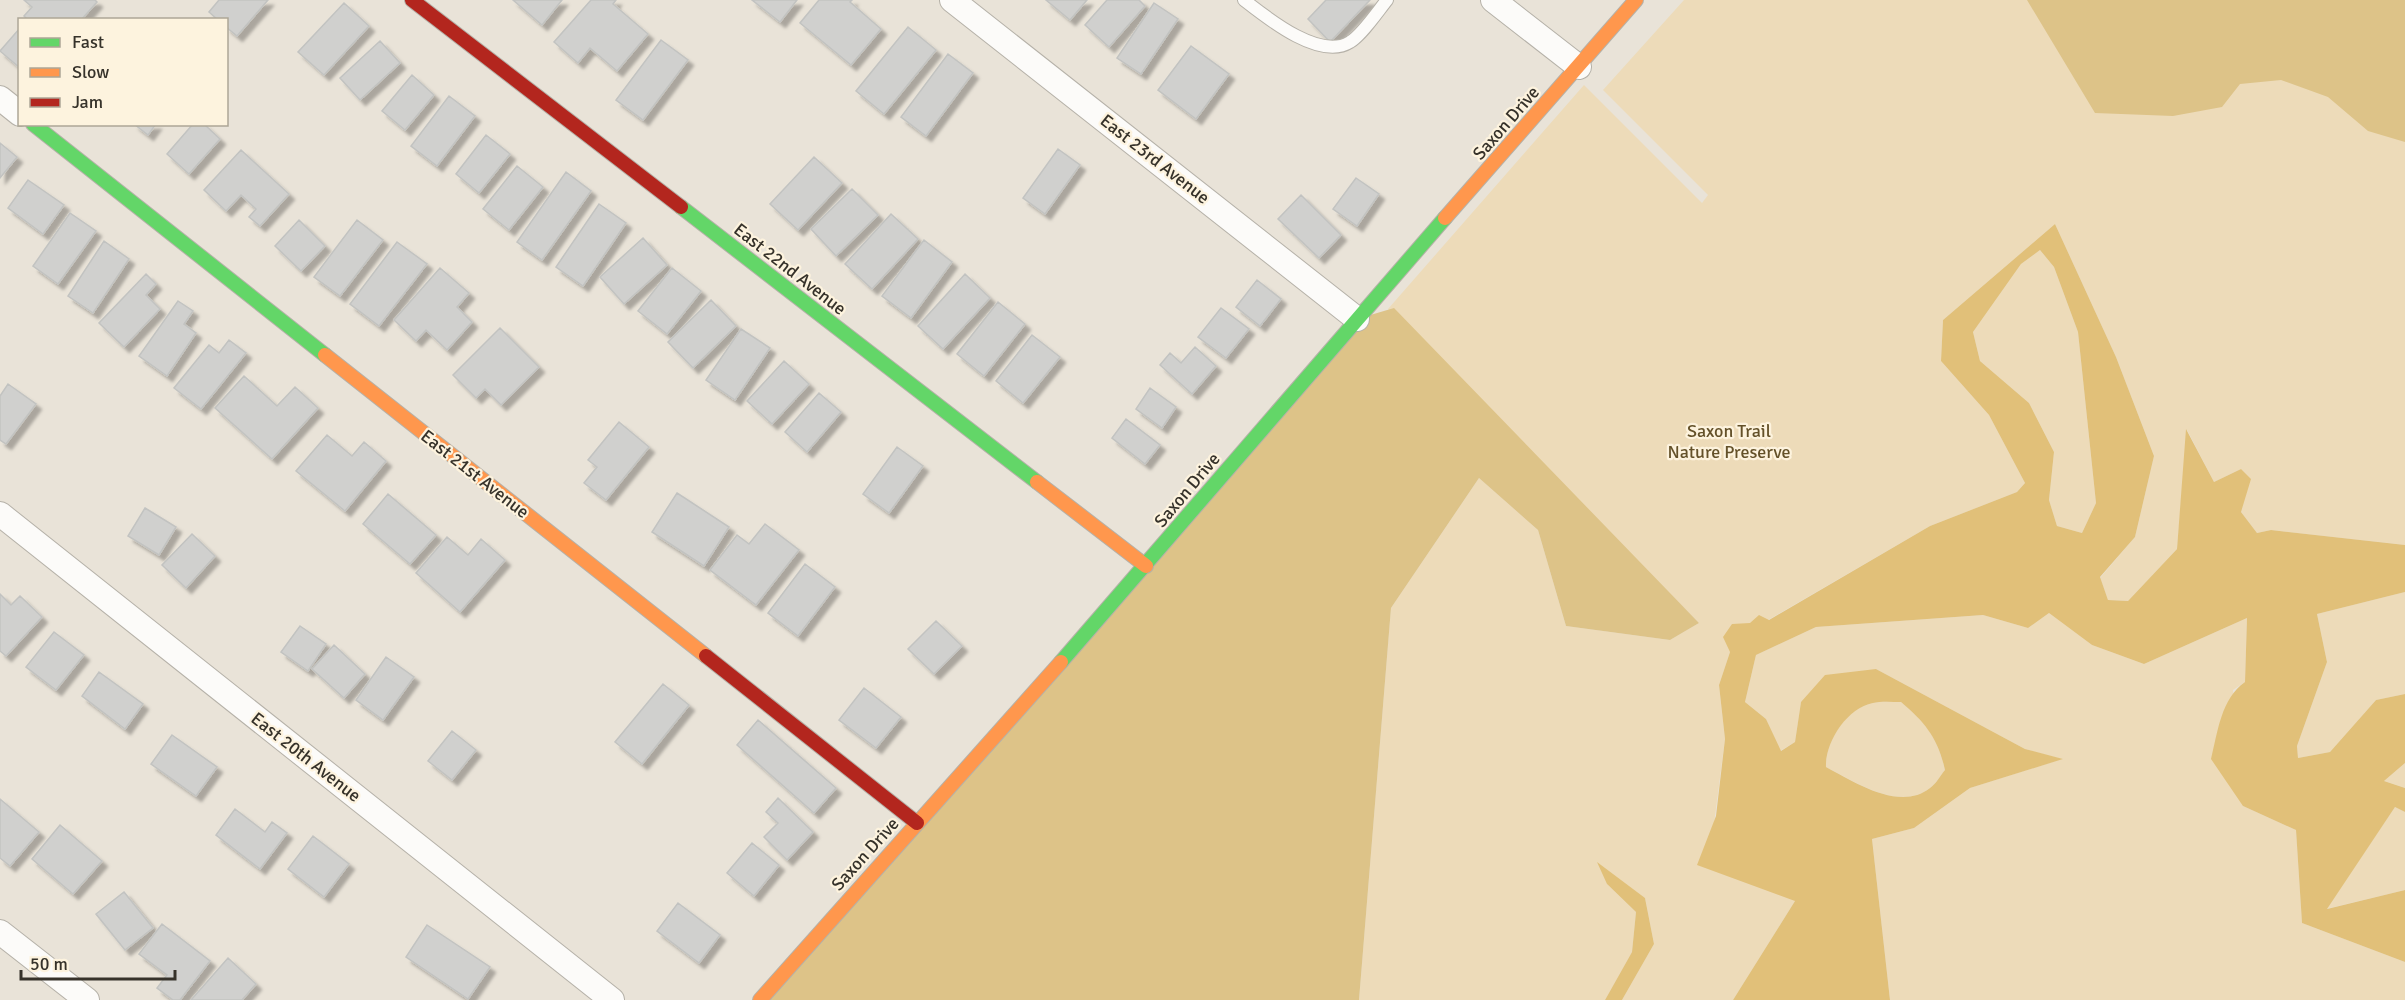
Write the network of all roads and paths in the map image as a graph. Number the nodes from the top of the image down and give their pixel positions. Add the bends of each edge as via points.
1 (412, 0) edge
2 (952, 0) edge
3 (1244, 0) edge
4 (1387, 0) edge
5 (1493, 0) edge
6 (1636, 0) edge
7 (1579, 67) junction
8 (0, 98) edge
9 (18, 112) edge
10 (36, 126) edge
11 (1357, 318) junction
12 (0, 514) edge
13 (1146, 566) junction
14 (917, 823) junction
15 (0, 932) edge
16 (87, 1000) edge
17 (612, 1000) edge
18 (760, 1000) edge

1 - 13 street, East 22nd Avenue
2 - 11 street, East 23rd Avenue
3 - 4 lane via 1274,23 1321,47 1350,42
5 - 7 street
6 - 7 street, Saxon Drive
7 - 11 street, Saxon Drive
8 - 9 street
10 - 14 street, East 21st Avenue
11 - 13 street, Saxon Drive
12 - 17 street, East 20th Avenue
13 - 14 street, Saxon Drive
14 - 18 street, Saxon Drive
15 - 16 street

